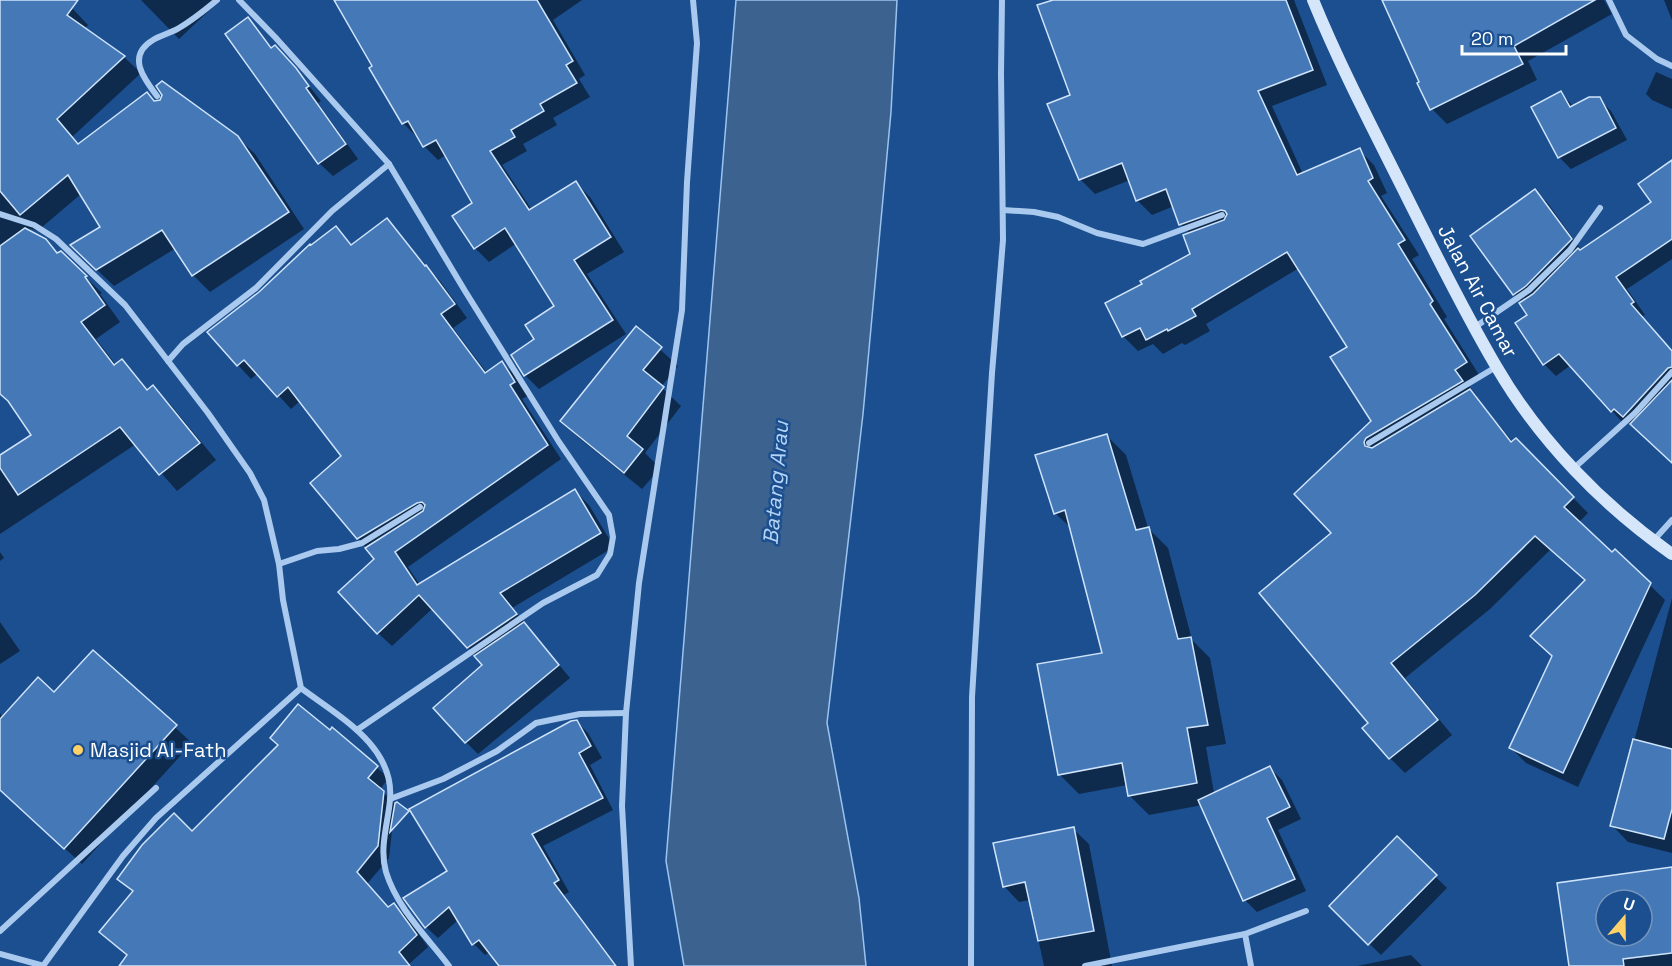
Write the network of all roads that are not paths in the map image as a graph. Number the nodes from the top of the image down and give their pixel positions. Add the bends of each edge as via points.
1 (217, 0) edge
2 (239, 0) edge
3 (693, 0) edge
4 (1002, 0) edge
5 (1313, 0) edge
6 (1609, 0) edge
7 (1672, 66) edge
8 (157, 96) dead end
9 (389, 164) junction
10 (1600, 208) dead end
11 (1003, 210) junction
12 (0, 214) edge
13 (1222, 215) dead end
14 (1475, 327) junction
15 (168, 361) junction
16 (1496, 367) junction
17 (1672, 372) edge
18 (1370, 443) dead end
19 (1573, 469) junction
20 (420, 507) dead end
21 (1672, 520) edge
22 (1653, 541) junction
23 (1672, 554) edge
24 (279, 564) junction
25 (301, 688) junction
26 (626, 713) junction
27 (357, 730) junction
28 (156, 788) dead end
29 (390, 799) junction
30 (1306, 911) dead end
31 (0, 931) edge
32 (1245, 934) junction
33 (0, 954) edge
34 (43, 966) edge
35 (449, 966) edge
36 (631, 966) edge
37 (971, 966) edge
38 (1085, 966) edge
39 (1251, 966) edge

1 - 8 street via 178,29 151,41 140,54 141,74
2 - 9 street
3 - 26 street via 698,43 682,310 639,583
4 - 11 street
5 - 14 main road, Jalan Air Camar via 1333,50
6 - 7 street via 1626,35
9 - 15 street via 332,211 256,288 183,344
9 - 27 street via 559,442 609,514 613,537 610,554 597,575 543,603
10 - 14 street via 1570,249 1529,290
11 - 13 street via 1058,217 1097,234 1143,244
11 - 37 street via 972,698
12 - 15 street via 34,225 56,238 124,305
14 - 16 main road, Jalan Air Camar
15 - 24 street via 250,473 264,500
16 - 18 street
16 - 19 main road, Jalan Air Camar
17 - 19 street via 1635,413
19 - 22 main road, Jalan Air Camar
20 - 24 street via 362,543 317,551
21 - 22 street
22 - 23 main road, Jalan Air Camar
24 - 25 street
25 - 27 street
25 - 34 street via 156,818 123,856
26 - 29 street via 580,714 536,723 497,751 461,770
26 - 36 street via 621,806
27 - 29 street via 377,750 386,768
28 - 31 street
29 - 35 street via 384,832 385,871 395,894
30 - 32 street
32 - 38 street
32 - 39 street
33 - 34 street

